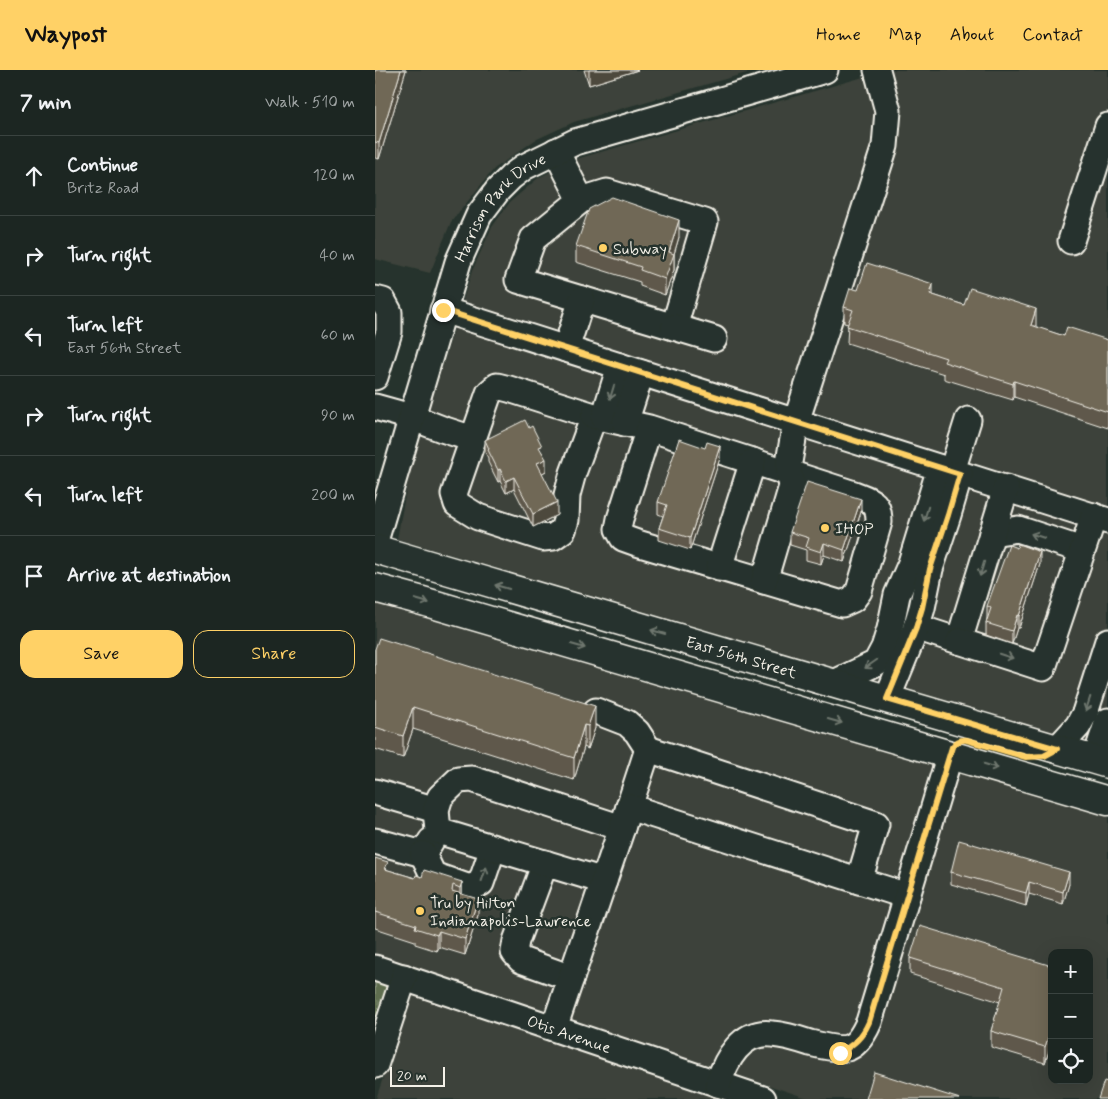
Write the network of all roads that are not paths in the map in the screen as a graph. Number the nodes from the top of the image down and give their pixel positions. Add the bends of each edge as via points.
1 (825, 70) edge
2 (877, 70) edge
3 (1108, 126) edge
4 (555, 151) junction
5 (1098, 194) edge
6 (581, 200) junction
7 (1071, 240) dead end
8 (582, 299) junction
9 (382, 305) edge
10 (443, 310) junction
11 (674, 326) junction
12 (714, 339) dead end
13 (566, 349) junction
14 (631, 369) junction
15 (375, 377) edge
16 (375, 407) edge
17 (411, 417) junction
18 (608, 419) junction
19 (968, 420) dead end
20 (796, 422) junction
21 (649, 428) junction
22 (473, 439) junction
23 (753, 461) junction
24 (951, 471) junction
25 (789, 472) junction
26 (1006, 488) junction
27 (1101, 519) edge
28 (992, 534) junction
29 (375, 541) edge
30 (375, 549) edge
31 (1082, 550) junction
32 (719, 568) junction
33 (764, 581) junction
34 (375, 588) edge
35 (916, 628) junction
36 (959, 641) junction
37 (1108, 641) edge
38 (834, 683) junction
39 (741, 694) junction
40 (887, 699) junction
41 (596, 711) dead end
42 (1108, 721) edge
43 (648, 749) junction
44 (1057, 749) junction
45 (950, 754) junction
46 (1102, 762) edge
47 (375, 792) edge
48 (1108, 801) edge
49 (625, 818) junction
50 (437, 821) junction
51 (375, 841) edge
52 (493, 848) junction
53 (423, 854) junction
54 (545, 863) junction
55 (604, 881) junction
56 (859, 881) junction
57 (907, 896) junction
58 (375, 968) edge
59 (404, 977) junction
60 (571, 978) junction
61 (554, 1028) junction
62 (847, 1048) junction
63 (375, 1065) edge
64 (826, 1067) dead end
65 (718, 1084) junction
66 (763, 1099) edge

1 - 4 street, Harrison Park Drive via 575,142
2 - 20 street via 888,111 885,146
3 - 5 street
4 - 6 street
4 - 10 street, Harrison Park Drive via 511,177 479,215 458,262
5 - 7 street
6 - 8 street via 533,239 518,280
6 - 11 street via 607,192 705,222
8 - 11 street
8 - 13 street
9 - 15 street via 389,332
10 - 13 street
10 - 17 street, Harrison Park Drive
11 - 12 street
13 - 14 street
14 - 18 street
14 - 20 street
16 - 17 street
17 - 22 street
17 - 29 street, Harrison Park Drive
18 - 21 street
18 - 22 street via 497,386 489,392
18 - 22 street via 573,473 563,530 553,537 543,538 478,517 457,504 454,494
19 - 24 street
20 - 24 street
20 - 25 street
21 - 23 street
21 - 32 street via 617,529 623,538
23 - 25 street
23 - 32 street
24 - 26 street
24 - 35 street via 948,515 930,569
24 -> 38 street via 897,595 884,648 876,662
25 - 33 street via 792,486
25 - 33 street via 872,501 879,510 879,522 859,591 853,599 842,604
26 - 27 street
26 - 28 street
27 - 31 street
31 -> 28 street via 1018,530
28 -> 36 street
38 -> 30 main road, East 56th Street
36 -> 31 street via 1043,668
32 - 33 street
34 -> 39 main road
35 - 36 street
35 - 40 street
37 -> 44 street via 1085,713
38 - 40 main road, East 56th Street
39 - 40 main road via 760,687 788,690 871,711
39 -> 45 main road
40 - 44 main road, East 56th Street
41 - 43 street via 627,723
42 - 46 street
43 - 49 street
43 - 56 street via 876,824
44 - 45 main road via 1044,756 1026,757 963,740 955,743
44 - 46 main road, East 56th Street
45 -> 48 main road
45 - 57 street
47 - 50 street
49 - 50 street via 472,779 457,780 440,797
49 - 55 street
49 - 56 street
50 - 52 street
50 - 53 street
51 - 53 street
53 -> 52 street via 433,874 470,888 481,883
52 - 54 street
54 - 55 street
54 - 60 street via 516,941 515,952 521,960
55 - 60 street
56 - 57 street
57 - 62 street via 866,1030
58 - 59 street, Otis Avenue
59 - 61 street, Otis Avenue
59 - 63 street
60 - 61 street
61 - 65 street, Otis Avenue
62 - 64 street
62 - 65 street via 823,1047 771,1033 755,1034 733,1051
65 - 66 street, Otis Avenue

